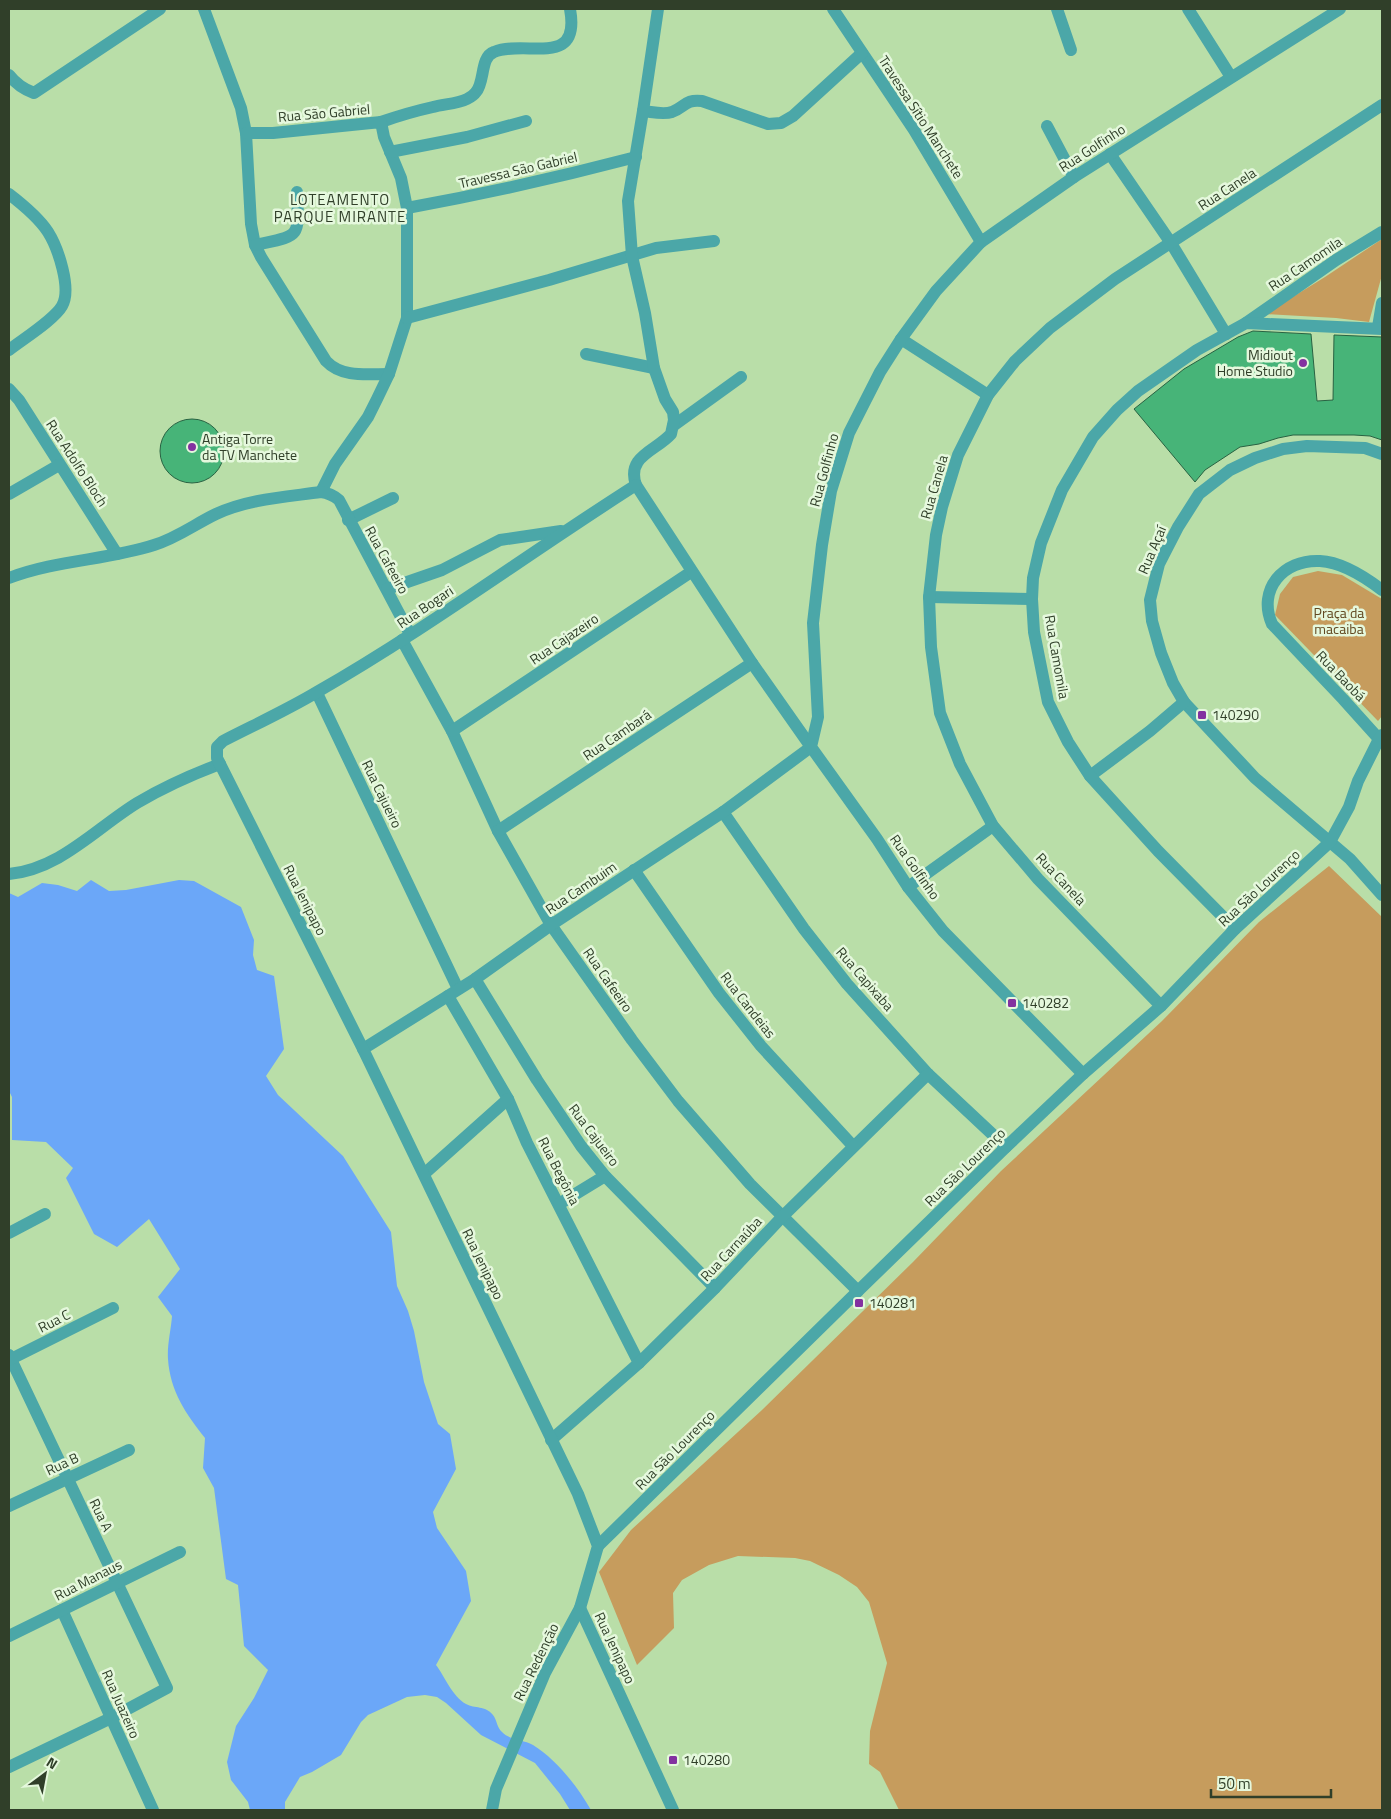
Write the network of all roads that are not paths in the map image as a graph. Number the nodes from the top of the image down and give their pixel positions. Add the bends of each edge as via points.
1 (160, 9) edge
2 (204, 9) edge
3 (570, 9) edge
4 (658, 9) edge
5 (834, 9) edge
6 (1056, 9) edge
7 (1188, 9) edge
8 (1340, 9) edge
9 (1071, 50) dead end
10 (862, 53) junction
11 (9, 75) edge
12 (1231, 77) junction
13 (1382, 105) edge
14 (643, 111) junction
15 (526, 121) dead end
16 (381, 122) junction
17 (1047, 126) dead end
18 (246, 133) junction
19 (390, 152) junction
20 (1110, 154) junction
21 (636, 157) junction
22 (1074, 177) junction
23 (297, 192) dead end
24 (9, 194) edge
25 (407, 208) junction
26 (1382, 232) edge
27 (714, 241) dead end
28 (981, 242) junction
29 (1171, 244) junction
30 (255, 245) junction
31 (632, 256) junction
32 (1382, 303) edge
33 (408, 318) junction
34 (1246, 322) junction
35 (1380, 328) edge
36 (1226, 334) junction
37 (901, 339) junction
38 (9, 350) edge
39 (586, 354) dead end
40 (654, 368) junction
41 (388, 374) junction
42 (742, 377) dead end
43 (9, 389) edge
44 (988, 395) junction
45 (673, 426) junction
46 (1382, 454) edge
47 (59, 465) junction
48 (636, 485) junction
49 (321, 492) junction
50 (9, 494) edge
51 (394, 498) dead end
52 (348, 520) junction
53 (565, 530) junction
54 (117, 554) junction
55 (691, 572) junction
56 (9, 578) edge
57 (387, 589) junction
58 (1382, 590) edge
59 (929, 597) junction
60 (1032, 599) junction
61 (406, 637) junction
62 (752, 663) junction
63 (317, 692) junction
64 (1184, 702) junction
65 (452, 731) junction
66 (1380, 737) edge
67 (811, 747) junction
68 (220, 764) junction
69 (1090, 776) junction
70 (1349, 807) joint
71 (723, 812) junction
72 (993, 826) junction
73 (498, 831) junction
74 (1330, 842) junction
75 (634, 870) junction
76 (9, 874) edge
77 (908, 887) junction
78 (1382, 894) edge
79 (551, 925) junction
80 (1236, 929) junction
81 (475, 979) junction
82 (453, 992) junction
83 (1161, 1006) junction
84 (363, 1049) junction
85 (928, 1074) junction
86 (1083, 1074) junction
87 (508, 1099) junction
88 (853, 1146) junction
89 (1006, 1147) junction
90 (424, 1174) junction
91 (606, 1176) junction
92 (559, 1204) junction
93 (45, 1214) dead end
94 (782, 1217) junction
95 (9, 1232) edge
96 (716, 1288) junction
97 (858, 1290) junction
98 (113, 1308) dead end
99 (9, 1358) edge
100 (639, 1363) junction
101 (551, 1440) junction
102 (129, 1450) dead end
103 (67, 1478) junction
104 (9, 1506) edge
105 (598, 1546) junction
106 (180, 1552) dead end
107 (118, 1582) junction
108 (580, 1608) junction
109 (62, 1610) junction
110 (9, 1636) edge
111 (111, 1718) junction
112 (9, 1767) edge
113 (153, 1810) edge
114 (492, 1810) edge
115 (673, 1810) edge

1 - 11 street via 34,93 15,83
2 - 18 street via 236,94
3 - 16 street via 570,34 556,48 508,48 492,52 486,60 481,83 467,99
4 - 14 street
5 - 10 street, Travessa Sítio Manchete
6 - 9 street
7 - 12 street
8 - 12 street, Rua Golfinho
10 - 14 street via 793,116 781,123 768,124 697,100 673,111
10 - 28 street, Travessa Sítio Manchete via 914,130
12 - 20 street, Rua Golfinho
13 - 29 street, Rua Canela
14 - 21 street
15 - 19 street
16 - 18 street, Rua São Gabriel
16 - 19 street, Rua São Gabriel
17 - 22 street
18 - 30 street
19 - 25 street, Rua São Gabriel via 401,178
20 - 22 street, Rua Golfinho
20 - 29 street
21 - 25 street, Travessa São Gabriel via 564,176
21 - 31 street via 628,201
22 - 28 street, Rua Golfinho
23 - 30 street via 298,226 294,233 289,238
24 - 38 street via 48,232 63,272 66,299 58,312
25 - 33 street, Rua São Gabriel
26 - 34 street, Rua Camomila
27 - 31 street via 656,248
28 - 37 street, Rua Golfinho via 936,291
29 - 36 street
29 - 44 street, Rua Canela via 1114,279 1050,328 1015,360
30 - 41 street via 278,287 332,368 352,374
31 - 33 street
31 - 40 street
32 - 35 street
33 - 41 street, Rua São Gabriel
34 - 35 street
34 - 36 street, Rua Camomila
36 - 60 street, Rua Camomila via 1197,350 1138,392 1094,437 1062,490 1041,543
37 - 44 street
37 - 67 street, Rua Golfinho via 872,386 849,433 831,491 813,623 818,717
39 - 40 street
40 - 45 street via 673,412
41 - 49 street, Rua São Gabriel via 368,417 335,464
42 - 45 street
43 - 47 street, Rua Adolfo Bloch
44 - 59 street, Rua Canela via 958,455 949,481 936,535
45 - 48 street via 671,434 637,463 633,476
46 - 64 street, Rua Açaí via 1365,448 1334,446 1283,449 1230,470 1199,494 1159,564 1150,600 1161,654
47 - 50 street
47 - 54 street, Rua Adolfo Bloch
48 - 53 street, Rua Bogari
48 - 55 street
49 - 52 street, Rua Cafeeiro via 339,500
49 - 54 street via 232,507 172,539
51 - 52 street
52 - 57 street, Rua Cafeeiro
53 - 57 street via 500,540 442,570
53 - 61 street, Rua Bogari
54 - 56 street
55 - 62 street
55 - 65 street, Rua Cajazeiro
57 - 61 street, Rua Cafeeiro
58 - 66 street, Rua Baobá via 1341,566 1305,561 1278,577 1267,599 1267,613 1272,624
59 - 60 street
59 - 72 street, Rua Canela via 931,647 940,713 960,764
60 - 69 street, Rua Camomila via 1034,632 1048,702
61 - 63 street, Rua Bogari
61 - 65 street, Rua Cafeeiro
62 - 67 street
62 - 73 street, Rua Cambará
63 - 68 street, Rua Bogari via 223,741 216,747
63 - 82 street, Rua Cajueiro
64 - 69 street
64 - 74 street, Rua Açaí via 1255,778
65 - 73 street, Rua Cafeeiro
66 - 70 street, Rua Baobá
67 - 71 street, Rua Cambuim
67 - 77 street, Rua Golfinho
68 - 76 street via 179,780 137,804 45,866
68 - 84 street, Rua Jenipapo
69 - 80 street, Rua Camomila via 1158,851
70 - 74 street, Rua São Lourenço
71 - 75 street, Rua Cambuim
71 - 85 street, Rua Capixaba via 846,984
72 - 77 street
72 - 83 street, Rua Canela via 1038,879
73 - 79 street, Rua Cafeeiro
74 - 78 street
74 - 80 street, Rua São Lourenço
75 - 79 street, Rua Cambuim
75 - 88 street, Rua Candeias via 719,993 761,1046
77 - 86 street, Rua Golfinho via 943,931
79 - 81 street, Rua Cambuim
79 - 94 street, Rua Cafeeiro via 678,1101
80 - 83 street, Rua São Lourenço
81 - 82 street, Rua Cambuim
81 - 91 street, Rua Cajueiro via 536,1080 581,1146
82 - 84 street, Rua Cambuim
82 - 87 street, Rua Begônia
83 - 86 street, Rua São Lourenço
84 - 90 street, Rua Jenipapo
85 - 88 street, Rua Carnaúba
85 - 89 street, Rua Capixaba
86 - 89 street, Rua São Lourenço
87 - 90 street
87 - 92 street, Rua Begônia
88 - 94 street, Rua Carnaúba
89 - 97 street, Rua São Lourenço
90 - 101 street, Rua Jenipapo
91 - 92 street
91 - 96 street, Rua Cajueiro
92 - 100 street, Rua Begônia
93 - 95 street
94 - 96 street, Rua Carnaúba
94 - 97 street, Rua Cafeeiro
96 - 100 street, Rua Carnaúba
97 - 105 street, Rua São Lourenço
98 - 99 street, Rua C
99 - 103 street, Rua A
100 - 101 street, Rua Carnaúba
101 - 105 street, Rua Jenipapo via 578,1494
102 - 103 street, Rua B
103 - 104 street, Rua B
103 - 107 street, Rua A
105 - 108 street, Rua Jenipapo
106 - 107 street, Rua Manaus
107 - 109 street, Rua Manaus
107 - 111 street, Rua A via 167,1688
108 - 114 street, Rua Redenção via 545,1673 496,1789
108 - 115 street, Rua Jenipapo
109 - 110 street, Rua Manaus
109 - 111 street, Rua Juazeiro
111 - 112 street
111 - 113 street, Rua Juazeiro

